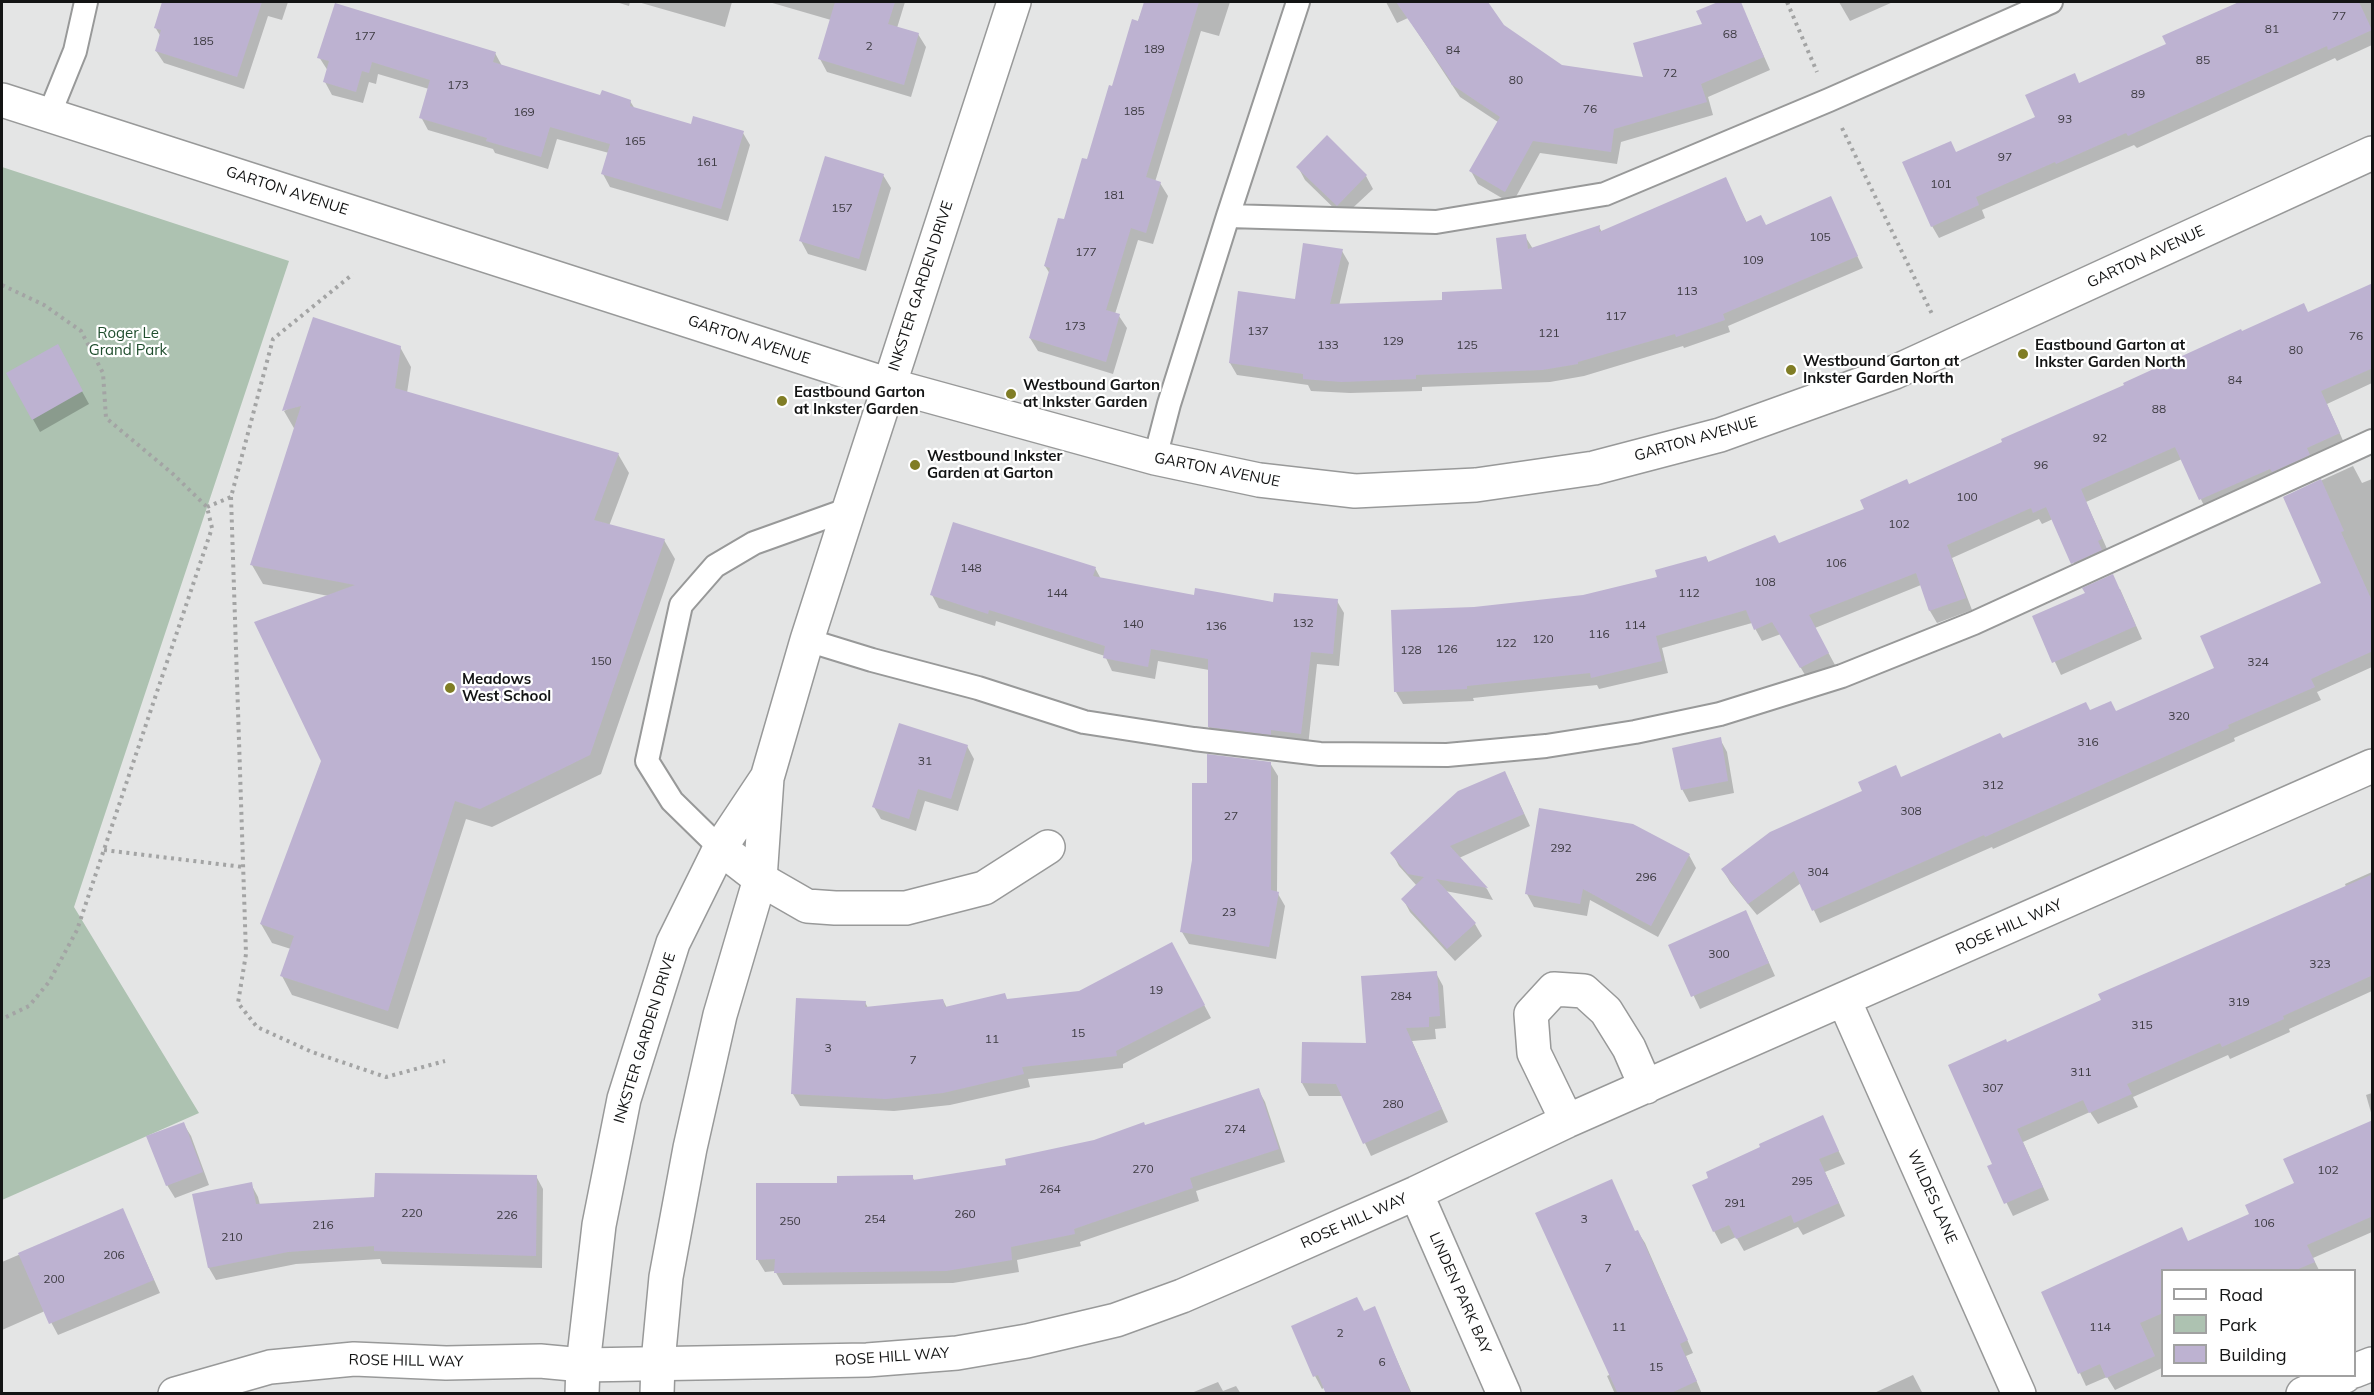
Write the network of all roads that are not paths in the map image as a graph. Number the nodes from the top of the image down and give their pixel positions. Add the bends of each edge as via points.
1 (86, 2) edge
2 (1014, 2) edge
3 (1298, 2) edge
4 (2051, 2) edge
5 (2, 100) edge
6 (49, 115) junction
7 (2373, 153) edge
8 (1228, 216) junction
9 (889, 385) junction
10 (2373, 441) edge
11 (1155, 458) junction
12 (849, 509) junction
13 (807, 640) junction
14 (2373, 766) edge
15 (768, 778) junction
16 (1048, 847) dead end
17 (720, 848) junction
18 (760, 879) junction
19 (1844, 1000) junction
20 (1646, 1087) junction
21 (1567, 1121) junction
22 (1416, 1193) junction
23 (2373, 1364) edge
24 (2356, 1371) edge
25 (2343, 1377) edge
26 (658, 1378) edge
27 (582, 1379) edge
28 (175, 1394) edge
29 (1504, 1394) edge
30 (2019, 1394) edge
31 (2303, 1394) edge

1 - 6 lane via 75,51
2 - 9 street, INKSTER GARDEN DRIVE
3 - 8 lane
4 - 8 lane via 1605,194 1436,222
5 - 6 street, GARTON AVENUE
6 - 9 street, GARTON AVENUE
7 - 11 street, GARTON AVENUE via 1895,372 1720,435 1594,468 1476,485 1355,491 1259,480
8 - 11 lane
9 - 11 street, GARTON AVENUE
9 - 12 street, INKSTER GARDEN DRIVE
10 - 13 lane via 1974,623 1842,676 1720,714 1546,746 1447,755 1320,754 1194,739 1084,722
12 - 13 street, INKSTER GARDEN DRIVE
12 - 17 lane via 744,549 715,566 681,605 647,761 672,801
13 - 15 street, INKSTER GARDEN DRIVE
14 - 19 street, ROSE HILL WAY
15 - 17 street, INKSTER GARDEN DRIVE
15 - 18 street, INKSTER GARDEN DRIVE
16 - 18 street via 984,888 906,908 807,906
17 - 18 street
17 - 27 street, INKSTER GARDEN DRIVE via 674,943 624,1099 599,1225
18 - 26 street, INKSTER GARDEN DRIVE via 720,1015 690,1148 666,1277
19 - 20 street, ROSE HILL WAY
19 - 30 street, WILDES LANE
20 - 21 street, ROSE HILL WAY
20 - 21 street via 1629,1048 1606,1011 1584,991 1554,989 1531,1014 1534,1053
21 - 22 street, ROSE HILL WAY
22 - 26 street, ROSE HILL WAY via 1182,1296 1116,1320 957,1353
22 - 29 street, LINDEN PARK BAY
23 - 24 street
25 - 31 street
26 - 27 street, ROSE HILL WAY
27 - 28 street, ROSE HILL WAY via 540,1361 446,1363 354,1359 270,1367

